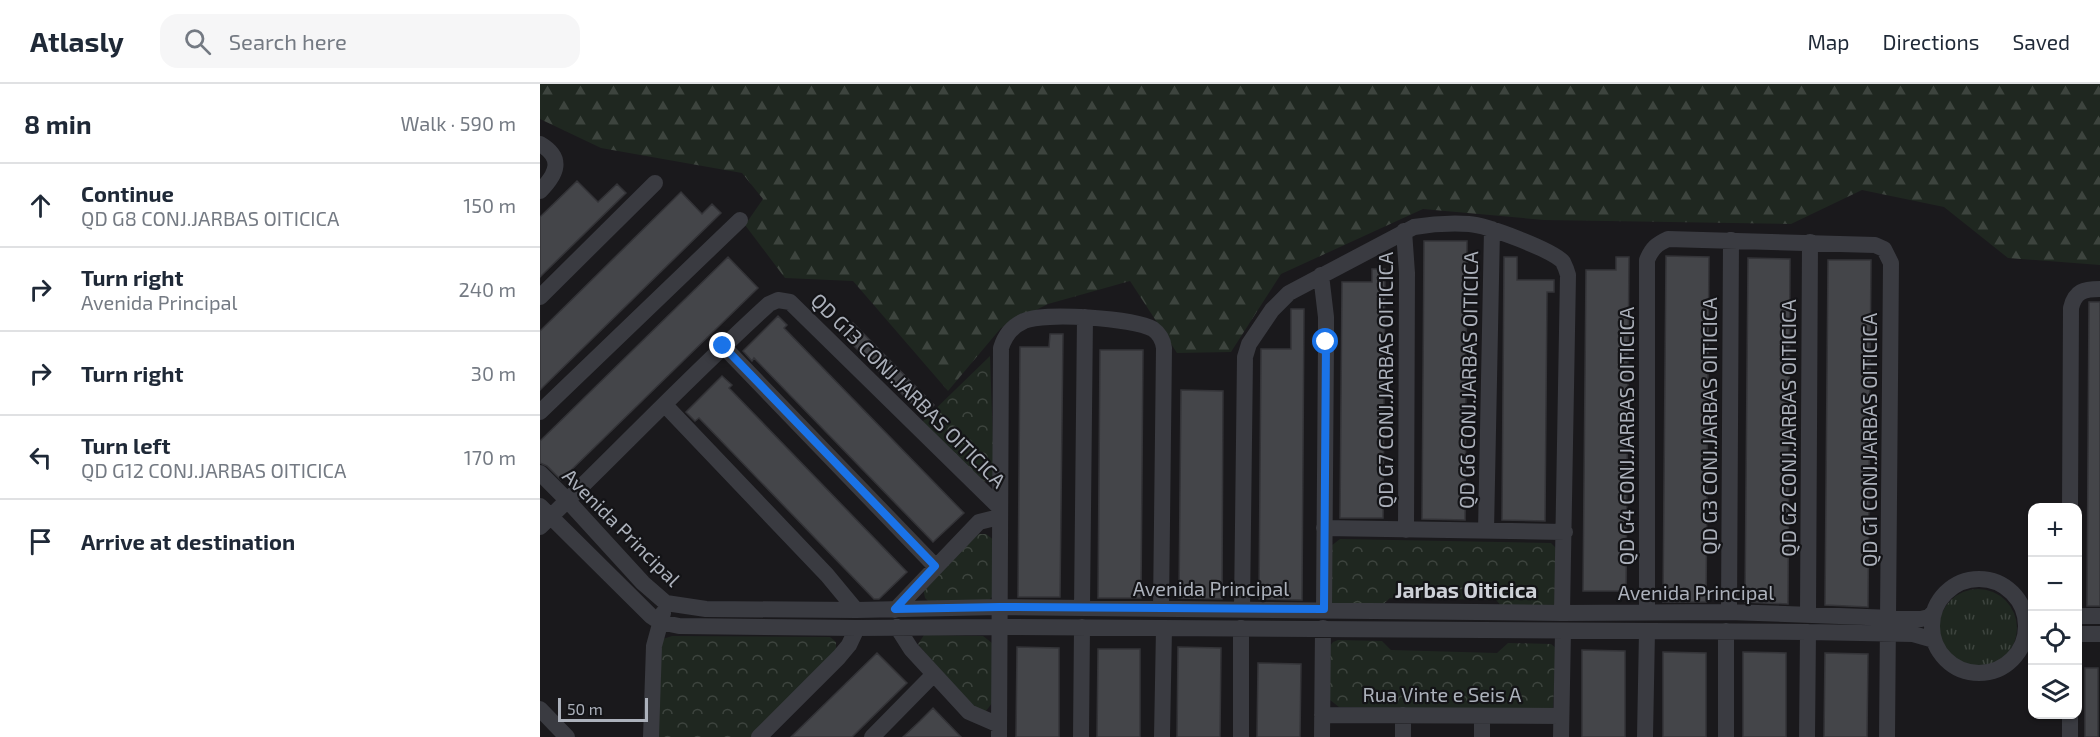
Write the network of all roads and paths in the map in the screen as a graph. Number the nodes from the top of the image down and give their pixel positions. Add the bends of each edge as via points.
1 (540, 144) edge
2 (655, 183) dead end
3 (540, 190) edge
4 (740, 220) dead end
5 (1492, 229) junction
6 (1404, 231) junction
7 (1731, 240) junction
8 (1810, 242) junction
9 (1321, 275) junction
10 (2100, 289) edge
11 (540, 297) edge
12 (1085, 317) junction
13 (723, 346) junction
14 (665, 405) junction
15 (540, 412) edge
16 (540, 473) edge
17 (568, 501) junction
18 (2070, 503) edge
19 (999, 512) junction
20 (543, 517) edge
21 (1324, 528) junction
22 (1406, 530) junction
23 (1486, 531) junction
24 (1565, 532) junction
25 (935, 566) junction
26 (666, 603) junction
27 (999, 607) junction
28 (1082, 608) junction
29 (895, 609) junction
30 (1161, 609) junction
31 (1242, 609) junction
32 (1324, 609) junction
33 (856, 610) junction
34 (1442, 611) junction
35 (1647, 611) junction
36 (1729, 612) junction
37 (1934, 612) junction
38 (1562, 613) junction
39 (1809, 614) junction
40 (2028, 614) edge
41 (2082, 616) edge
42 (2100, 616) edge
43 (660, 622) junction
44 (1888, 625) junction
45 (897, 627) junction
46 (999, 627) junction
47 (1082, 627) junction
48 (857, 628) junction
49 (1164, 628) junction
50 (1241, 628) junction
51 (1323, 628) junction
52 (1442, 630) junction
53 (1563, 631) junction
54 (1647, 631) junction
55 (1726, 631) junction
56 (1808, 632) junction
57 (2082, 634) edge
58 (2100, 634) edge
59 (2028, 636) edge
60 (1934, 640) junction
61 (934, 674) junction
62 (1322, 715) junction
63 (1403, 715) junction
64 (1482, 716) junction
65 (1561, 716) junction
66 (543, 719) edge
67 (2070, 719) edge
68 (999, 731) edge
69 (567, 737) edge
70 (651, 737) edge
71 (759, 737) edge
72 (872, 737) edge
73 (1081, 737) edge
74 (1162, 737) edge
75 (1241, 737) edge
76 (1322, 737) edge
77 (1403, 737) edge
78 (1482, 737) edge
79 (1561, 737) edge
80 (1645, 737) edge
81 (1726, 737) edge
82 (1807, 737) edge
83 (1887, 737) edge
84 (2070, 737) edge

1 - 3 street via 553,153 556,165 554,174
2 - 11 street
4 - 15 street
5 - 6 street via 1470,224 1430,225
5 - 23 street, QD G6 CONJ.JARBAS OITICICA
5 - 24 street via 1553,255 1563,263 1568,275
6 - 9 street
6 - 22 street, QD G7 CONJ.JARBAS OITICICA
7 - 8 street
7 - 35 street, QD G4 CONJ.JARBAS OITICICA via 1668,239 1651,250 1647,260
7 - 36 street, QD G3 CONJ.JARBAS OITICICA
8 - 39 street, QD G2 CONJ.JARBAS OITICICA
8 - 44 street, QD G1 CONJ.JARBAS OITICICA via 1875,245 1884,249 1892,264
9 - 21 street via 1326,317
9 - 31 street via 1279,301 1249,344 1245,357
10 - 18 street via 2078,293 2071,308
12 - 19 street via 1027,319 1005,337 1001,348
12 - 28 street
12 - 30 street via 1138,324 1151,328 1163,340
13 - 14 street
13 - 19 street, QD G13 CONJ.JARBAS OITICICA via 769,304 778,300 790,302
13 - 25 street
14 - 17 street
14 - 33 street via 828,575
16 - 17 street, Avenida Principal
17 - 20 street
17 - 26 street, Avenida Principal
19 - 25 street via 979,522
19 - 27 street
20 - 43 street
21 - 22 street
21 - 32 street
22 - 23 street
23 - 24 street
24 - 38 street
25 - 29 street
26 - 33 street, Avenida Principal via 706,609
26 - 43 street
27 - 28 street, Avenida Principal
27 - 29 street, Avenida Principal
27 - 46 street
28 - 30 street, Avenida Principal
29 - 33 street, Avenida Principal
30 - 31 street, Avenida Principal
31 - 32 street, Avenida Principal
32 - 34 street, Avenida Principal
34 - 38 street, Avenida Principal
34 - 52 street
35 - 36 street, Avenida Principal
35 - 38 street, Avenida Principal
36 - 39 street, Avenida Principal
37 - 40 street via 1949,589 1966,581 1984,579 2010,590
37 - 44 street, Avenida Principal via 1929,617
37 - 60 street
39 - 44 street, Avenida Principal
41 - 42 street
43 - 48 street, Avenida Principal via 680,626
43 - 70 street via 654,646
44 - 56 street, Avenida Principal
44 - 60 street, Avenida Principal
44 - 83 street, QD G1 CONJ.JARBAS OITICICA
45 - 46 street, Avenida Principal
45 - 48 street, Avenida Principal
45 - 61 street
46 - 47 street, Avenida Principal
46 - 68 street
47 - 49 street, Avenida Principal
47 - 73 street
48 - 71 street via 839,657
49 - 50 street, Avenida Principal
49 - 74 street
50 - 51 street, Avenida Principal
50 - 75 street
51 - 52 street, Avenida Principal
51 - 62 street
52 - 53 street, Avenida Principal
53 - 54 street, Avenida Principal
53 - 65 street
54 - 55 street, Avenida Principal
54 - 80 street
55 - 56 street, Avenida Principal
55 - 81 street
56 - 82 street
57 - 58 street
59 - 60 street via 2012,659 1987,672 1959,668 1944,657
61 - 68 street via 969,712
61 - 72 street
62 - 63 street, Rua Vinte e Seis A
62 - 76 street
63 - 64 street, Rua Vinte e Seis A
63 - 77 street
64 - 65 street, Rua Vinte e Seis A
64 - 78 street
65 - 79 street
66 - 69 street
67 - 84 street

